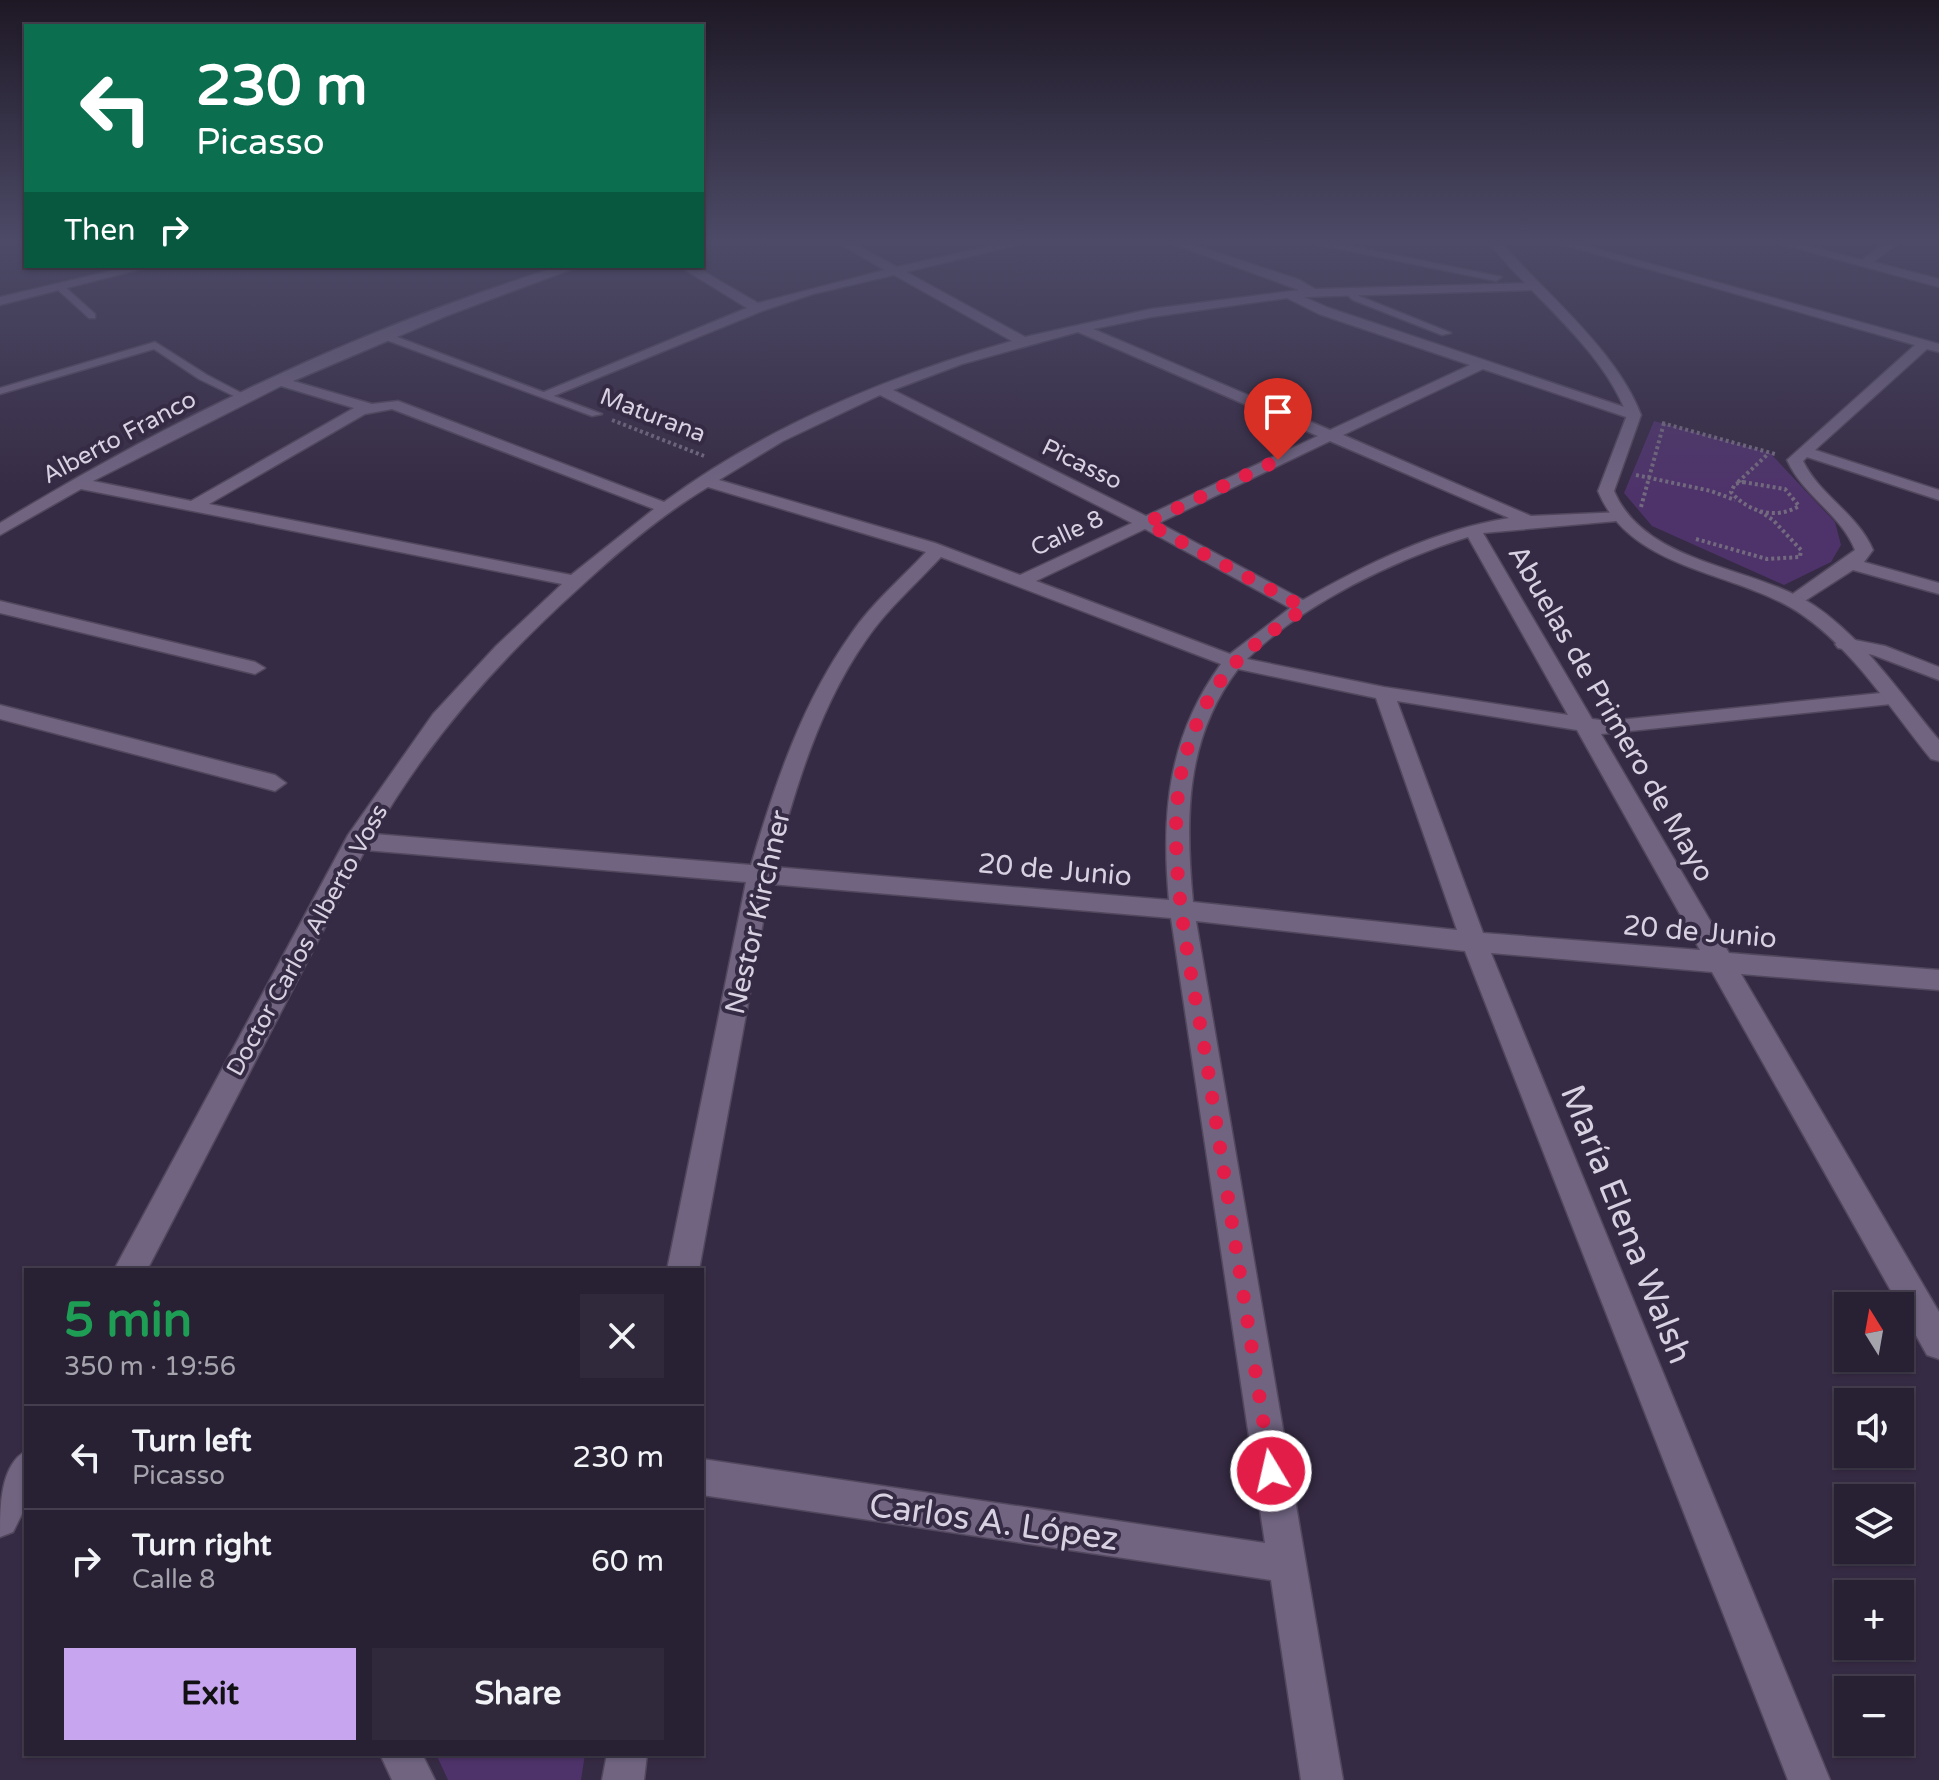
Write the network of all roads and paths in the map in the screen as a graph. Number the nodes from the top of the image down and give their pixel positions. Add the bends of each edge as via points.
1 (409, 327) edge
2 (710, 327) edge
3 (997, 327) edge
4 (1084, 327) edge
5 (1370, 327) edge
6 (1431, 327) edge
7 (1568, 327) edge
8 (1864, 327) edge
9 (1079, 328) junction
10 (1446, 333) dead end
11 (385, 336) junction
12 (1022, 341) junction
13 (1932, 346) edge
14 (1480, 365) junction
15 (280, 381) junction
16 (879, 389) junction
17 (0, 391) edge
18 (546, 394) junction
19 (244, 397) junction
20 (369, 408) junction
21 (596, 414) joint
22 (1634, 415) junction
23 (1664, 423) junction
24 (1331, 435) junction
25 (1770, 453) junction
26 (1799, 455) junction
27 (727, 464) junction
28 (1612, 470) junction
29 (1651, 478) junction
30 (703, 480) junction
31 (77, 483) junction
32 (1735, 484) junction
33 (1939, 495) edge
34 (1740, 502) junction
35 (197, 504) junction
36 (663, 507) junction
37 (1, 508) edge
38 (1758, 510) junction
39 (1645, 514) dead end
40 (24, 515) junction
41 (1617, 516) junction
42 (1527, 520) junction
43 (1146, 523) junction
44 (0, 530) edge
45 (1473, 530) junction
46 (1695, 538) dead end
47 (938, 550) junction
48 (1851, 564) junction
49 (572, 581) junction
50 (1022, 581) junction
51 (1939, 589) edge
52 (1793, 600) junction
53 (0, 607) edge
54 (1305, 608) junction
55 (1845, 644) junction
56 (1233, 662) junction
57 (255, 668) dead end
58 (1939, 674) edge
59 (1384, 693) junction
60 (1891, 698) junction
61 (0, 712) edge
62 (1584, 726) junction
63 (1939, 754) edge
64 (275, 783) dead end
65 (356, 841) junction
66 (760, 874) junction
67 (1182, 910) junction
68 (1474, 942) junction
69 (1722, 964) junction
70 (1939, 980) edge
71 (131, 1268) edge
72 (683, 1268) edge
73 (1939, 1343) edge
74 (24, 1473) edge
75 (704, 1477) edge
76 (0, 1519) edge
77 (1285, 1564) junction
78 (401, 1756) edge
79 (627, 1756) edge
80 (414, 1780) edge
81 (623, 1780) edge
82 (1322, 1780) edge
83 (1809, 1780) edge

1 - 11 street, Alberto Franco
2 - 18 street
3 - 12 street
4 - 9 street, Doctor Carlos Alberto Voss
5 - 14 street
6 - 10 lane
7 - 22 street via 1614,378
8 - 13 street
9 - 12 street, Doctor Carlos Alberto Voss
9 - 24 street
11 - 15 street, Alberto Franco
11 - 18 lane, Maturana
12 - 16 street, Doctor Carlos Alberto Voss
13 - 26 street
14 - 22 street
14 - 24 street, Calle 8
15 - 19 street, Alberto Franco
15 - 20 street
16 - 27 street, Doctor Carlos Alberto Voss
16 - 43 street, Picasso
17 - 19 lane via 155,345
18 - 21 lane, Maturana
19 - 31 street, Alberto Franco
20 - 35 street
20 - 36 street via 410,408
21 - 27 path, Maturana
22 - 23 path
22 - 28 street
23 - 25 path
23 - 29 path
24 - 42 street
24 - 43 street, Calle 8
25 - 26 path
25 - 32 path
26 - 33 street
26 - 48 street via 1799,473 1861,540 1864,550
27 - 30 street, Doctor Carlos Alberto Voss
28 - 29 path
28 - 41 street via 1607,501
29 - 34 path
29 - 39 path via 1641,508
30 - 36 street, Doctor Carlos Alberto Voss
30 - 47 street
31 - 35 street
31 - 40 street, Alberto Franco
32 - 34 path via 1731,492
32 - 38 path via 1776,486 1799,501 1789,513
34 - 38 path
35 - 49 street
36 - 49 street, Doctor Carlos Alberto Voss
37 - 40 street
38 - 46 path via 1801,550 1800,557 1767,559
40 - 44 street, Alberto Franco
41 - 42 street
41 - 52 street via 1652,542
42 - 45 street
43 - 50 street, Calle 8
43 - 54 street, Picasso
45 - 54 street via 1402,554
45 - 62 street, Abuelas de Primero de Mayo
47 - 50 street
47 - 66 street, Nestor Kirchner via 860,634 824,691 784,791
48 - 51 street
48 - 52 street
49 - 65 street, Doctor Carlos Alberto Voss via 485,667 435,727
50 - 56 street
52 - 55 street
53 - 57 street
54 - 56 street
55 - 58 street via 1878,650
55 - 60 street
56 - 59 street
56 - 67 street via 1209,699 1180,778
59 - 62 street via 1548,716
59 - 68 street, María Elena Walsh
60 - 62 street via 1609,728
60 - 63 street
61 - 64 street
62 - 69 street, Abuelas de Primero de Mayo
65 - 66 street, 20 de Junio
65 - 71 street, Doctor Carlos Alberto Voss
66 - 67 street, 20 de Junio
66 - 72 street, Nestor Kirchner
67 - 68 street, 20 de Junio
67 - 77 street
68 - 69 street, 20 de Junio
68 - 83 street, María Elena Walsh
69 - 70 street, 20 de Junio
69 - 73 street, Abuelas de Primero de Mayo
74 - 76 street
75 - 77 street, Carlos A. López
77 - 82 street
78 - 80 street
79 - 81 street

